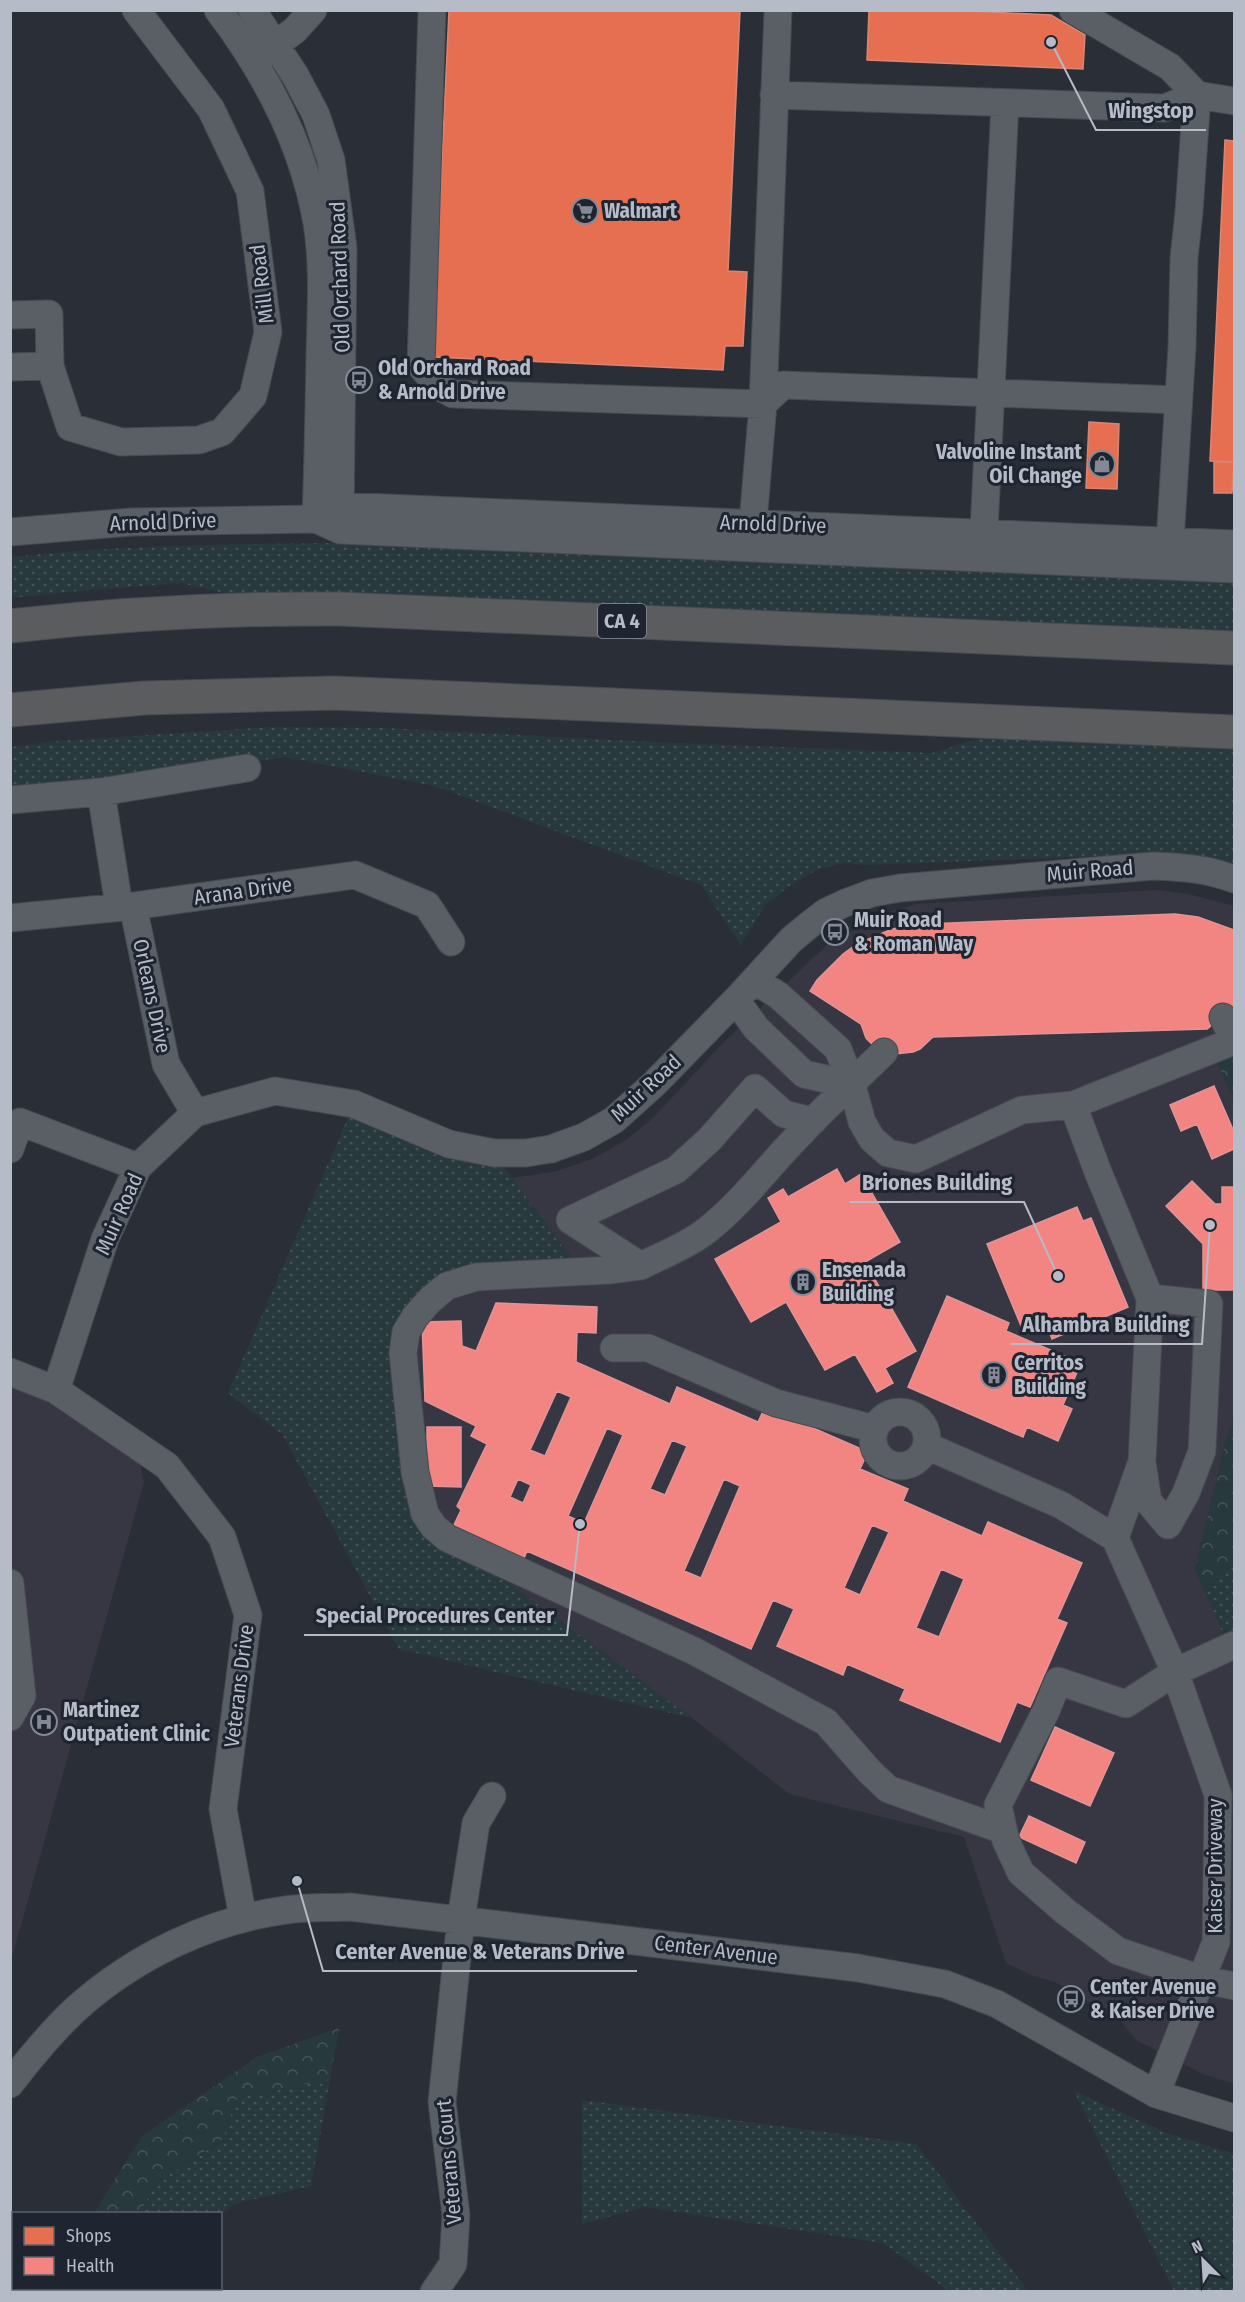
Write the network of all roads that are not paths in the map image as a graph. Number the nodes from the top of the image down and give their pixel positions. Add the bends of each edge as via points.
1 (136, 10) edge
2 (218, 10) edge
3 (313, 10) edge
4 (432, 10) edge
5 (778, 10) edge
6 (1073, 10) edge
7 (260, 13) edge
8 (236, 34) junction
9 (277, 45) junction
10 (253, 60) junction
11 (774, 95) junction
12 (1197, 95) junction
13 (1234, 101) edge
14 (1005, 102) junction
15 (10, 315) edge
16 (50, 366) junction
17 (10, 367) edge
18 (989, 393) junction
19 (1178, 400) junction
20 (763, 404) junction
21 (332, 518) junction
22 (753, 524) junction
23 (10, 532) edge
24 (1170, 542) junction
25 (1234, 544) edge
26 (983, 546) junction
27 (1234, 569) edge
28 (10, 626) edge
29 (1234, 648) edge
30 (10, 710) edge
31 (1234, 732) edge
32 (247, 768) dead end
33 (101, 792) junction
34 (10, 800) edge
35 (1234, 879) edge
36 (126, 906) junction
37 (10, 918) edge
38 (451, 942) dead end
39 (755, 981) junction
40 (736, 1000) junction
41 (1230, 1033) edge
42 (884, 1052) dead end
43 (842, 1079) junction
44 (1073, 1105) junction
45 (195, 1113) junction
46 (813, 1121) junction
47 (10, 1149) edge
48 (138, 1167) junction
49 (641, 1266) junction
50 (1150, 1298) junction
51 (614, 1348) dead end
52 (10, 1372) edge
53 (56, 1390) junction
54 (875, 1429) junction
55 (927, 1446) junction
56 (1142, 1461) junction
57 (1115, 1538) junction
58 (10, 1583) edge
59 (1234, 1645) edge
60 (1175, 1672) junction
61 (10, 1717) edge
62 (492, 1796) dead end
63 (1003, 1830) junction
64 (243, 1918) junction
65 (461, 1919) junction
66 (1201, 1979) junction
67 (1234, 1986) edge
68 (10, 2084) edge
69 (1156, 2094) junction
70 (1234, 2118) edge
71 (434, 2292) edge

1 - 16 street, Mill Road via 211,109 250,191 268,332 253,396 222,432 199,440 121,442 70,427
2 - 8 street, Old Orchard Road
3 - 9 street
4 - 20 street via 421,366 438,386 453,394
5 - 11 street
6 - 12 street via 1170,68
7 - 8 street
7 - 9 street, Old Orchard Road
8 - 10 street, Old Orchard Road
9 - 10 street
9 - 21 street, Old Orchard Road via 316,116 331,160 338,199 343,248
10 - 21 street, Old Orchard Road via 291,133 317,224
11 - 14 street
11 - 20 street
12 - 13 street
12 - 14 street via 1165,108
12 - 19 street
14 - 18 street
15 - 16 street, Mill Road via 49,314
16 - 17 street
18 - 19 street
18 - 20 street via 783,385
18 - 26 street
19 - 24 street
20 - 22 street
21 - 22 street, Arnold Drive
21 - 23 street, Arnold Drive via 131,522
21 - 26 street, Arnold Drive
22 - 26 street, Arnold Drive
24 - 25 street, Arnold Drive
24 - 26 street, Arnold Drive
26 - 27 street, Arnold Drive
28 - 29 highway, CA 4 via 194,611 340,609
30 - 31 highway via 144,698 334,693
32 - 33 street
33 - 34 street
33 - 36 street, Orleans Drive
35 - 39 street, Muir Road via 1191,867 1153,866 872,893 834,908 809,925
36 - 37 street, Arana Drive
36 - 38 street, Arana Drive via 356,875 427,905
36 - 45 street, Orleans Drive via 166,1064
39 - 40 street, Muir Road
39 - 43 street via 778,995 838,1049
40 - 43 street
40 - 45 street, Muir Road via 614,1120 551,1149 494,1154 449,1144 354,1104 275,1091
41 - 44 street
42 - 43 street
43 - 44 street via 872,1139 888,1153 916,1159 1022,1110
43 - 46 street
44 - 50 street
45 - 48 street, Muir Road
46 - 49 street via 737,1206 704,1233
46 - 49 street via 784,1114 755,1088 676,1170 570,1220
47 - 48 street via 20,1122
48 - 53 street, Muir Road via 105,1239
49 - 63 street via 476,1277 447,1287 415,1317 406,1332 403,1353 415,1472 425,1515 447,1538 694,1651 826,1722 888,1789
50 - 56 street
50 - 56 street via 1209,1304 1202,1451 1168,1525 1148,1501
51 - 54 street via 648,1348 776,1402
52 - 53 street
53 - 64 street, Veterans Drive via 167,1466 222,1537 248,1615 223,1809
54 - 55 street via 895,1412 913,1415 925,1428
54 - 55 street via 873,1446 883,1461 891,1465 900,1467 917,1461
55 - 57 street via 1061,1505
56 - 57 street
57 - 60 street, Kaiser Driveway
58 - 61 street via 22,1696
59 - 60 street
60 - 63 street via 1126,1704 1058,1681 998,1805
60 - 66 street, Kaiser Driveway via 1218,1795 1216,1942
62 - 65 street, Veterans Court via 476,1823
63 - 66 street via 1021,1873 1118,1952
64 - 65 street, Center Avenue via 287,1909 350,1907
64 - 68 street, Center Avenue via 153,1954 113,1980 76,2009
65 - 69 street, Center Avenue via 858,1968 945,1984 997,2004
65 - 71 street, Veterans Court via 442,2103 456,2215 453,2264
66 - 67 street
66 - 69 street, Kaiser Driveway
69 - 70 street, Center Avenue

